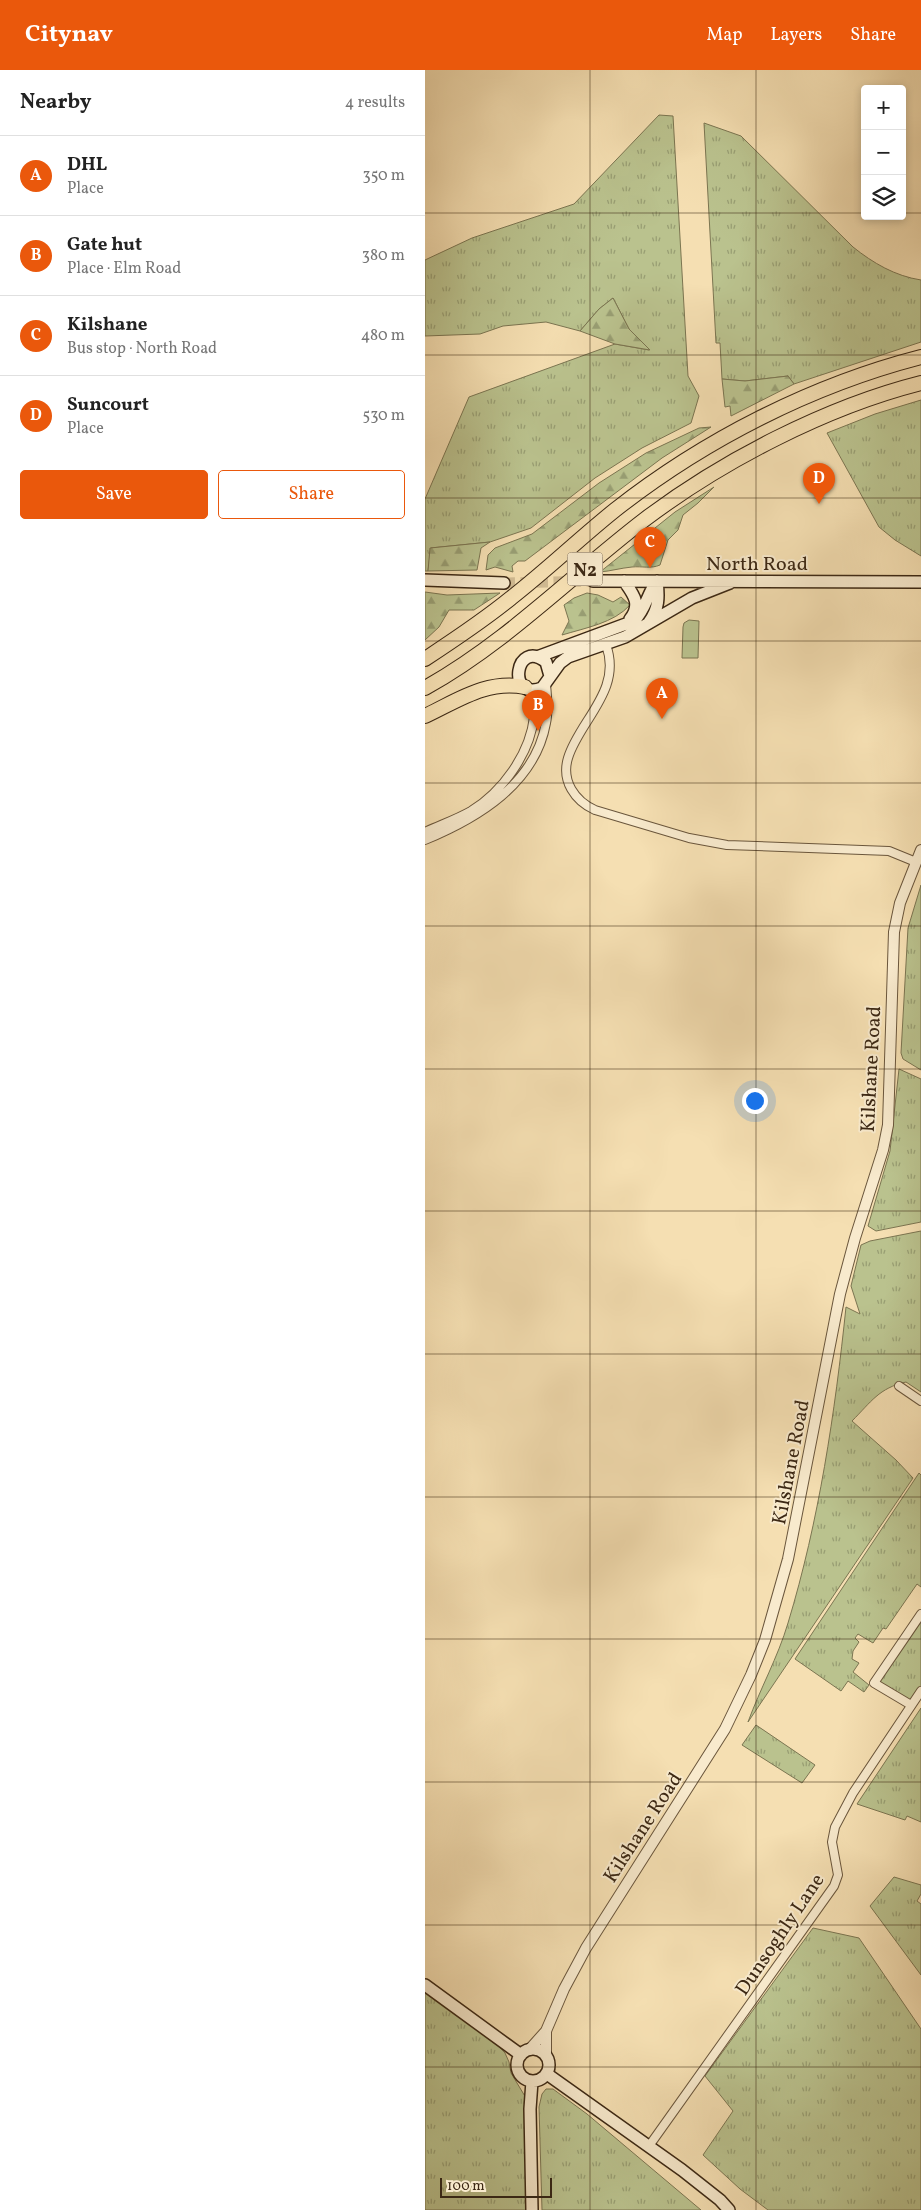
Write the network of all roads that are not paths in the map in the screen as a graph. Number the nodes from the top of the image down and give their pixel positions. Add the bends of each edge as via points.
1 (921, 357) edge
2 (921, 383) edge
3 (425, 580) edge
4 (593, 581) tunnel mouth
5 (624, 581) junction
6 (657, 581) junction
7 (504, 582) tunnel mouth
8 (733, 582) junction
9 (921, 582) edge
10 (649, 623) junction
11 (624, 625) junction
12 (606, 645) junction
13 (537, 657) junction
14 (425, 659) edge
15 (548, 680) junction
16 (425, 688) edge
17 (529, 688) junction
18 (425, 716) edge
19 (425, 832) edge
20 (425, 840) edge
21 (921, 850) edge
22 (916, 862) junction
23 (899, 1386) dead end
24 (921, 1401) edge
25 (921, 1614) edge
26 (921, 1691) edge
27 (911, 1706) junction
28 (425, 1985) edge
29 (547, 2031) junction
30 (525, 2053) junction
31 (546, 2055) junction
32 (547, 2074) junction
33 (532, 2081) junction
34 (649, 2146) junction
35 (532, 2210) edge
36 (729, 2210) edge

1 - 14 highway, N2 via 851,379 792,403 698,454 616,510 511,598
2 - 16 highway, N2 via 785,434 686,490 644,520 503,636
3 - 7 main road
4 - 5 main road, North Road
5 - 6 main road, North Road
5 - 11 main road via 636,598 636,607
6 - 8 main road, North Road
6 - 10 main road via 657,609
6 - 11 main road via 639,616
8 - 9 main road, North Road
8 - 10 main road via 691,598
10 - 12 main road
11 - 13 main road
12 - 15 main road via 568,657
12 - 22 street via 609,657 604,692 572,750 566,770 574,795 583,804 707,842 889,851
13 - 15 main road via 546,662
13 - 17 main road via 526,659 519,668 518,678
15 - 17 main road via 537,689
15 - 20 street via 544,733 532,761 516,782 480,813
17 - 18 highway via 495,685
17 - 19 street via 535,707 533,727 510,775 471,811
21 - 22 street, Kilshane Road
22 - 29 street, Kilshane Road via 900,903 894,932 888,1125 842,1286 778,1599 751,1675 725,1728 586,1948 564,1988
23 - 24 street
25 - 27 street via 874,1683
26 - 27 street, Dunsoghly Lane
27 - 34 street, Dunsoghly Lane via 853,1793 835,1827 833,1842 838,1875 834,1886
28 - 30 main road
29 - 30 street, Kilshane Road
29 - 31 street, Kilshane Road
30 - 31 main road via 538,2050
30 - 33 main road via 519,2059 518,2069 523,2078
31 - 32 main road via 549,2064
32 - 33 main road via 541,2080
32 - 34 main road
33 - 35 main road
34 - 36 main road

